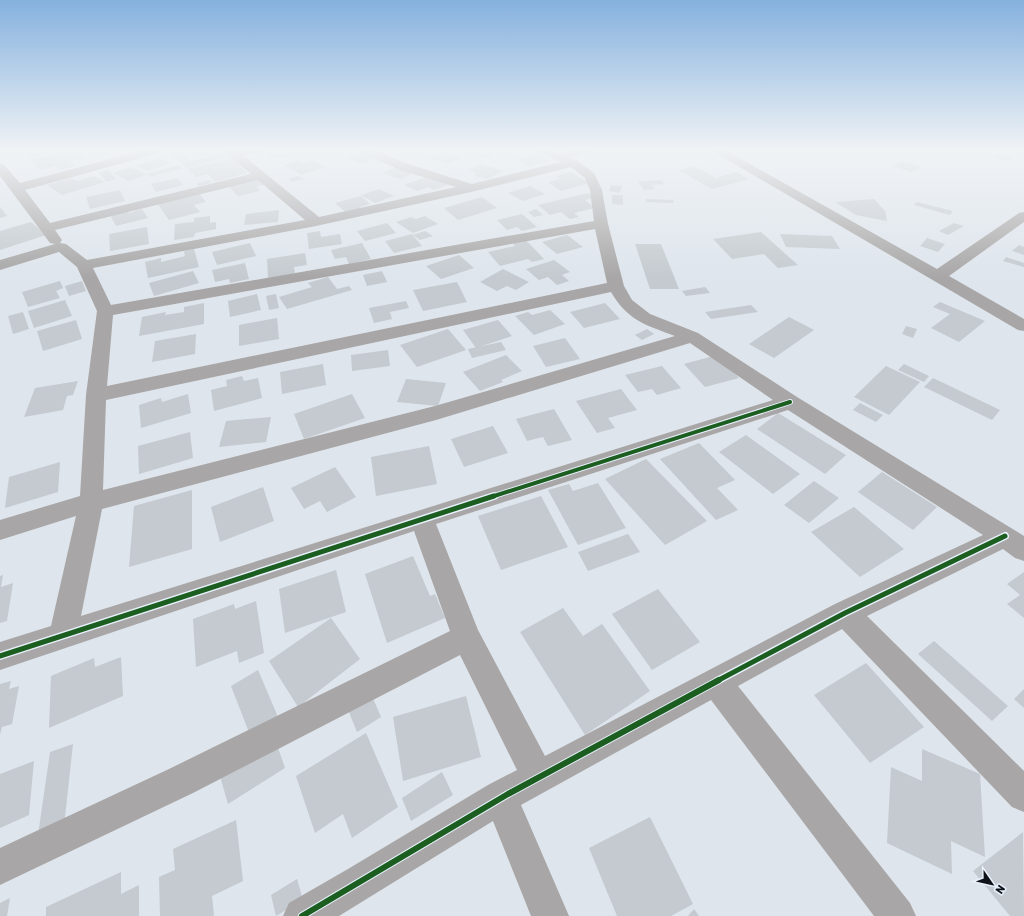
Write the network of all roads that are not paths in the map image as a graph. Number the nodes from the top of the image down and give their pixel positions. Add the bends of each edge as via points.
1 (20, 192) edge
2 (194, 192) edge
3 (279, 192) edge
4 (455, 192) edge
5 (596, 192) edge
6 (789, 192) edge
7 (1024, 216) edge
8 (316, 222) junction
9 (601, 224) junction
10 (46, 228) junction
11 (61, 247) junction
12 (0, 265) edge
13 (84, 265) junction
14 (938, 276) junction
15 (616, 286) junction
16 (105, 311) junction
17 (1024, 326) edge
18 (692, 337) junction
19 (96, 395) junction
20 (790, 402) junction
21 (92, 502) junction
22 (422, 519) junction
23 (0, 530) edge
24 (1014, 543) edge
25 (845, 613) junction
26 (63, 636) junction
27 (466, 637) junction
28 (0, 656) edge
29 (716, 682) junction
30 (538, 777) junction
31 (1024, 795) edge
32 (500, 797) junction
33 (0, 867) edge
34 (337, 907) edge
35 (302, 916) edge
36 (550, 916) edge
37 (897, 916) edge

1 - 10 street
2 - 10 street
3 - 8 street
4 - 8 street
5 - 9 street
6 - 14 street
7 - 14 street
8 - 13 street
9 - 15 street
9 - 16 street
10 - 11 street
11 - 12 street
11 - 13 street
13 - 16 street
14 - 17 street
15 - 18 street via 626,303 644,318
15 - 19 street
16 - 19 street
18 - 20 street
18 - 21 street via 436,413
19 - 21 street
20 - 22 street
20 - 24 street
21 - 23 street
21 - 26 street
22 - 26 street
22 - 27 street
24 - 25 street
25 - 29 street
25 - 31 street
26 - 28 street
27 - 30 street
27 - 33 street via 181,781
29 - 30 street
29 - 37 street
30 - 32 street
32 - 34 street
32 - 36 street
34 - 35 street

